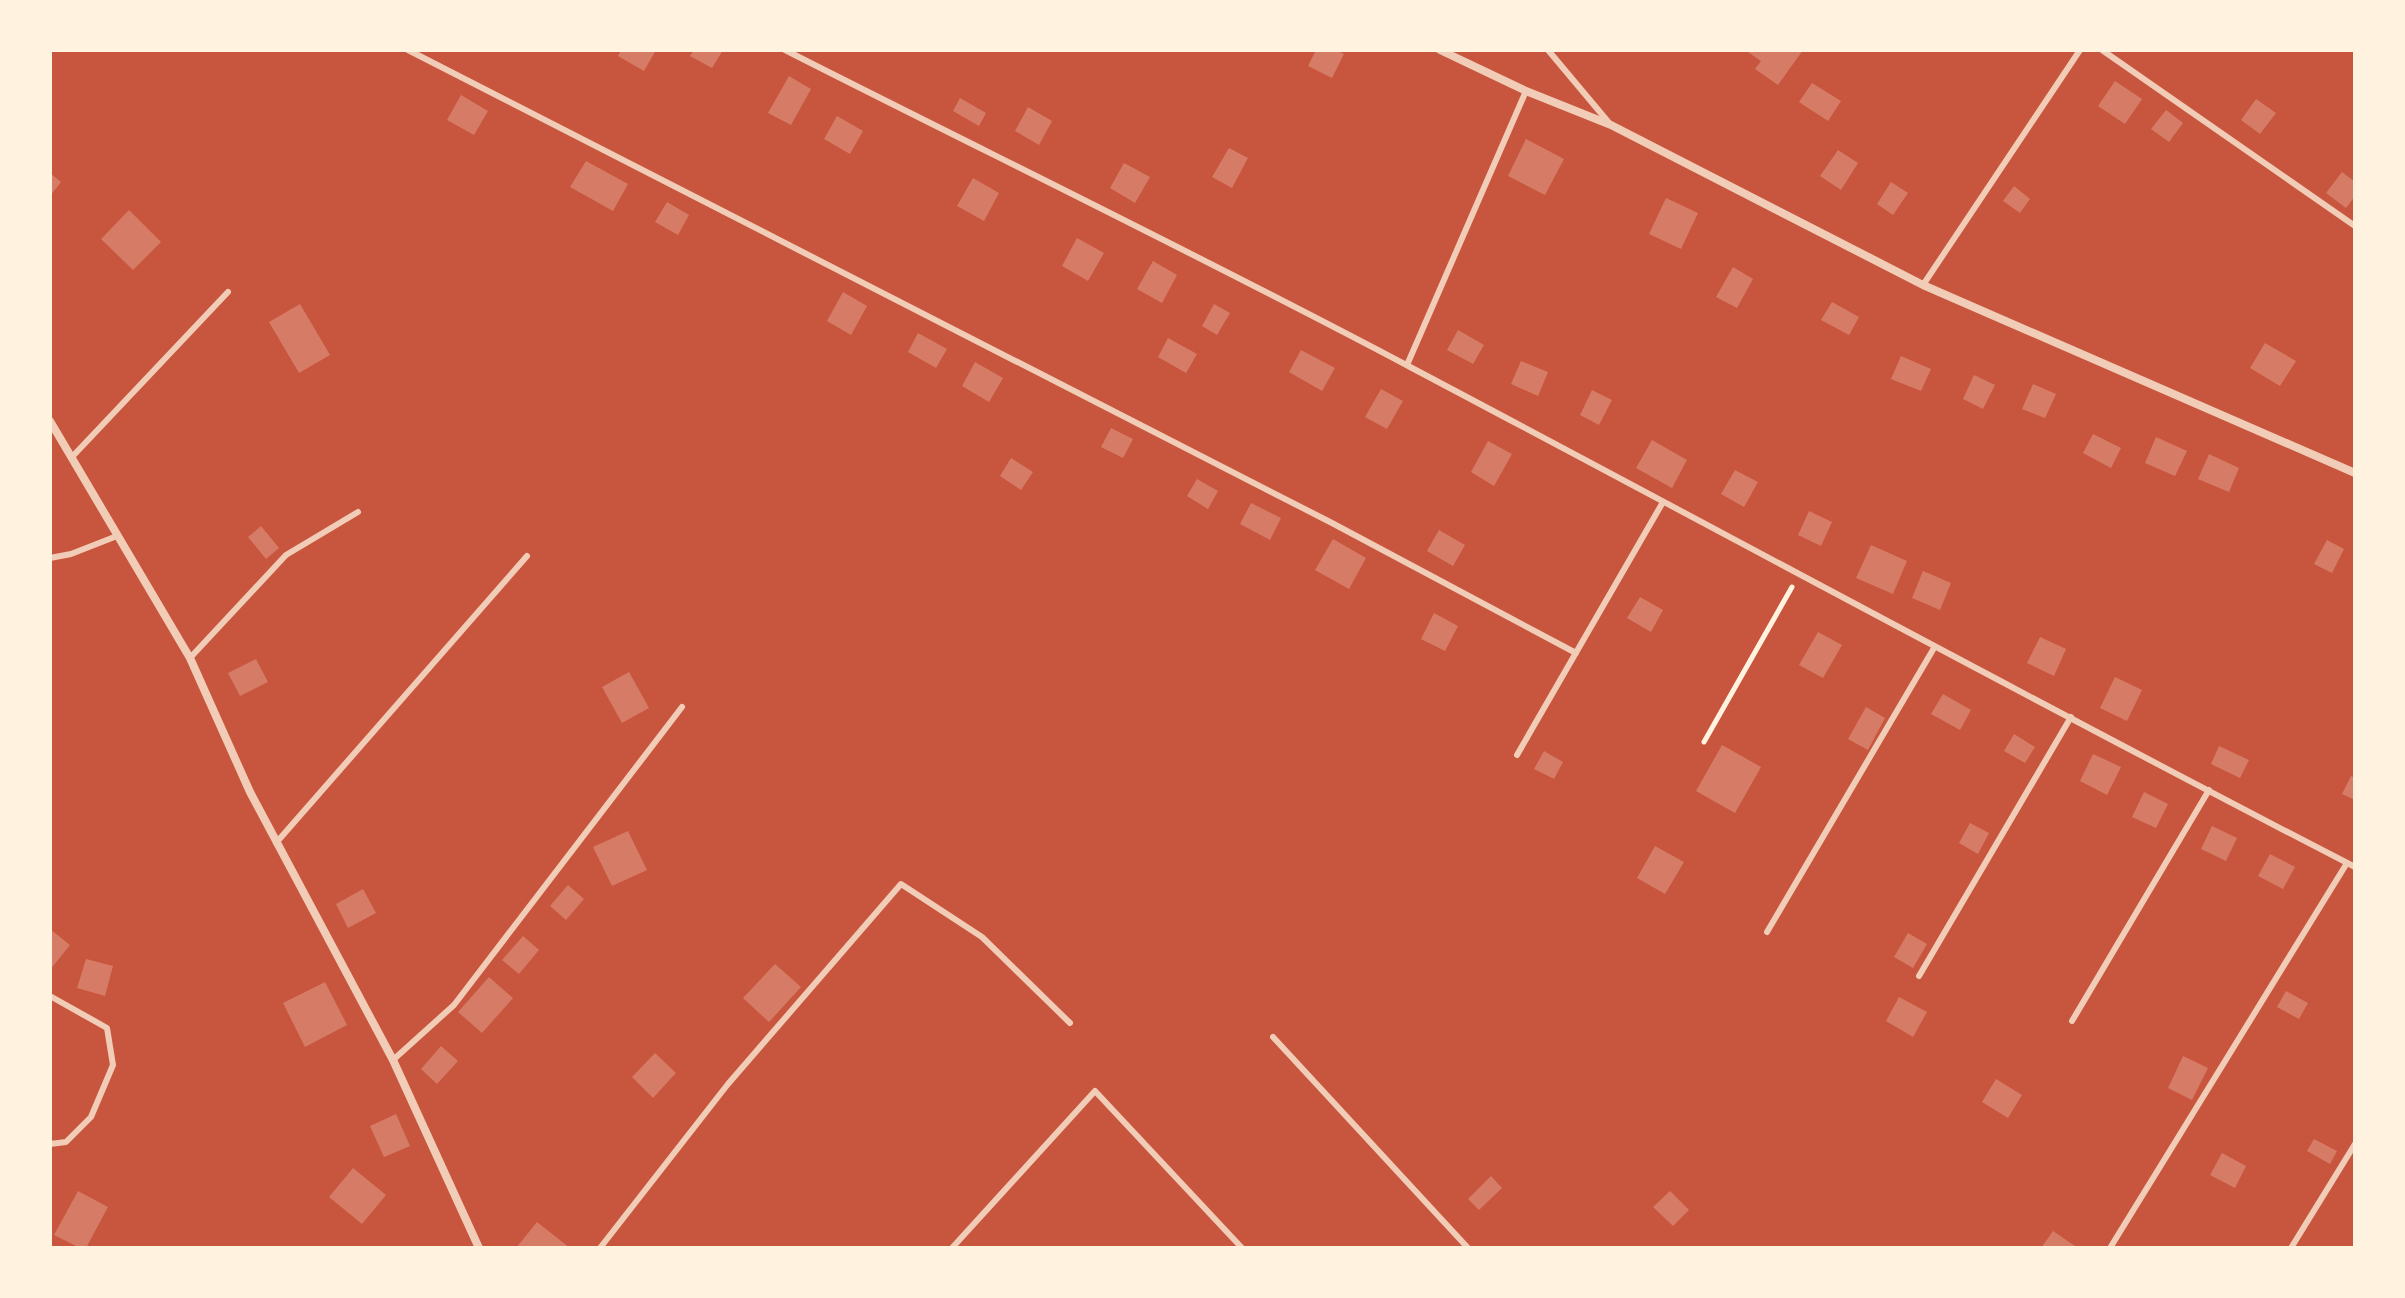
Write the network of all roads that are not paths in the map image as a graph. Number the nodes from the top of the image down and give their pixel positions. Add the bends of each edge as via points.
1 (408, 50) edge
2 (785, 50) edge
3 (1440, 50) edge
4 (1548, 50) edge
5 (2080, 50) edge
6 (2102, 50) edge
7 (1526, 91) junction
8 (1611, 125) junction
9 (2355, 226) edge
10 (1923, 285) junction
11 (228, 292) dead end
12 (1407, 365) junction
13 (50, 421) edge
14 (72, 457) junction
15 (2355, 473) edge
16 (1663, 502) junction
17 (358, 512) dead end
18 (117, 536) junction
19 (527, 556) dead end
20 (50, 558) edge
21 (1934, 648) junction
22 (1576, 653) junction
23 (190, 658) junction
24 (682, 707) dead end
25 (2071, 717) junction
26 (1517, 755) dead end
27 (2209, 790) junction
28 (276, 843) junction
29 (2347, 863) junction
30 (2355, 867) edge
31 (1767, 932) dead end
32 (1919, 976) dead end
33 (50, 996) edge
34 (2072, 1021) dead end
35 (1070, 1023) dead end
36 (1273, 1037) dead end
37 (393, 1060) junction
38 (50, 1144) edge
39 (2355, 1144) edge
40 (479, 1248) edge
41 (600, 1248) edge
42 (952, 1248) edge
43 (1242, 1248) edge
44 (1468, 1248) edge
45 (2110, 1248) edge
46 (2291, 1248) edge

1 - 22 lane
2 - 12 lane
3 - 7 street
4 - 8 lane
5 - 10 lane
6 - 9 lane
7 - 8 street
7 - 12 lane
8 - 10 street
10 - 15 street
11 - 14 lane
12 - 16 lane
13 - 14 street
14 - 18 street
16 - 21 lane
16 - 22 lane
17 - 23 lane via 286,555
18 - 20 lane
18 - 23 street
19 - 28 lane
21 - 25 lane
21 - 31 lane
22 - 26 lane
23 - 28 street
24 - 37 lane via 454,1005
25 - 27 lane
25 - 32 lane
27 - 29 lane
27 - 34 lane
28 - 37 street
29 - 30 lane
29 - 45 lane
33 - 38 lane via 107,1028 113,1065 91,1117 66,1142
35 - 41 lane via 982,937 901,884 728,1084
36 - 44 lane
37 - 40 street
39 - 46 lane
42 - 43 lane via 1095,1091

